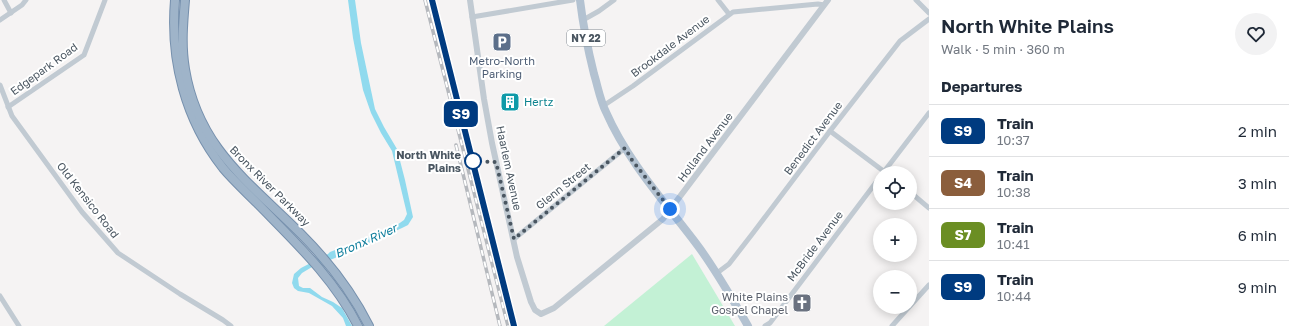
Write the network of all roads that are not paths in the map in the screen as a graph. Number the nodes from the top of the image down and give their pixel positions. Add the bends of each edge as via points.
1 (4, 0) edge
2 (26, 0) edge
3 (105, 0) edge
4 (175, 0) edge
5 (185, 0) edge
6 (470, 0) edge
7 (573, 0) edge
8 (580, 0) edge
9 (614, 0) edge
10 (718, 0) edge
11 (916, 0) edge
12 (824, 2) edge
13 (11, 13) junction
14 (929, 13) edge
15 (729, 14) junction
16 (472, 17) junction
17 (929, 19) edge
18 (0, 20) edge
19 (583, 20) junction
20 (0, 85) edge
21 (603, 106) junction
22 (8, 107) junction
23 (929, 113) edge
24 (927, 120) edge
25 (830, 131) junction
26 (625, 148) junction
27 (875, 166) edge
28 (890, 166) edge
29 (873, 186) edge
30 (917, 198) edge
31 (929, 208) edge
32 (670, 209) junction
33 (514, 239) junction
34 (717, 273) junction
35 (929, 286) edge
36 (0, 296) edge
37 (917, 299) edge
38 (538, 313) joint
39 (903, 314) edge
40 (19, 326) edge
41 (231, 326) edge
42 (358, 326) edge
43 (370, 326) edge
44 (748, 326) edge
45 (765, 326) edge
46 (892, 326) edge

1 - 13 street
2 - 13 street
3 - 22 street, Edgepark Road via 84,55
4 - 42 highway, Bronx River Parkway via 174,39 178,71 187,103 200,133 224,169 308,254 340,296
5 - 43 highway, Bronx River Parkway via 182,39 185,71 194,102 207,131 232,166 331,266
6 - 16 street, Haarlem Avenue
7 - 16 street
8 - 19 main road, NY 22
9 - 19 street
10 - 15 street
11 - 14 street
12 - 15 street, Brookdale Avenue
12 - 32 street, Holland Avenue
13 - 18 street
15 - 21 street, Brookdale Avenue
16 - 33 street, Haarlem Avenue via 492,143
17 - 25 street, Benedict Avenue via 900,41
19 - 21 main road, NY 22 via 590,59
20 - 22 street, Old Kensico Road
21 - 26 main road, NY 22
22 - 41 street, Old Kensico Road via 82,212 118,253
23 - 24 street
24 - 28 street
25 - 27 street
25 - 34 street, Benedict Avenue via 729,264
26 - 32 main road, NY 22
26 - 33 street, Glenn Street
29 - 45 street, McBride Avenue via 770,323
30 - 31 street
32 - 34 main road, NY 22
32 - 38 street, Holland Avenue via 663,219 554,308
33 - 38 street, Haarlem Avenue via 530,302
34 - 44 main road, NY 22
35 - 37 street
36 - 40 street
39 - 46 street

